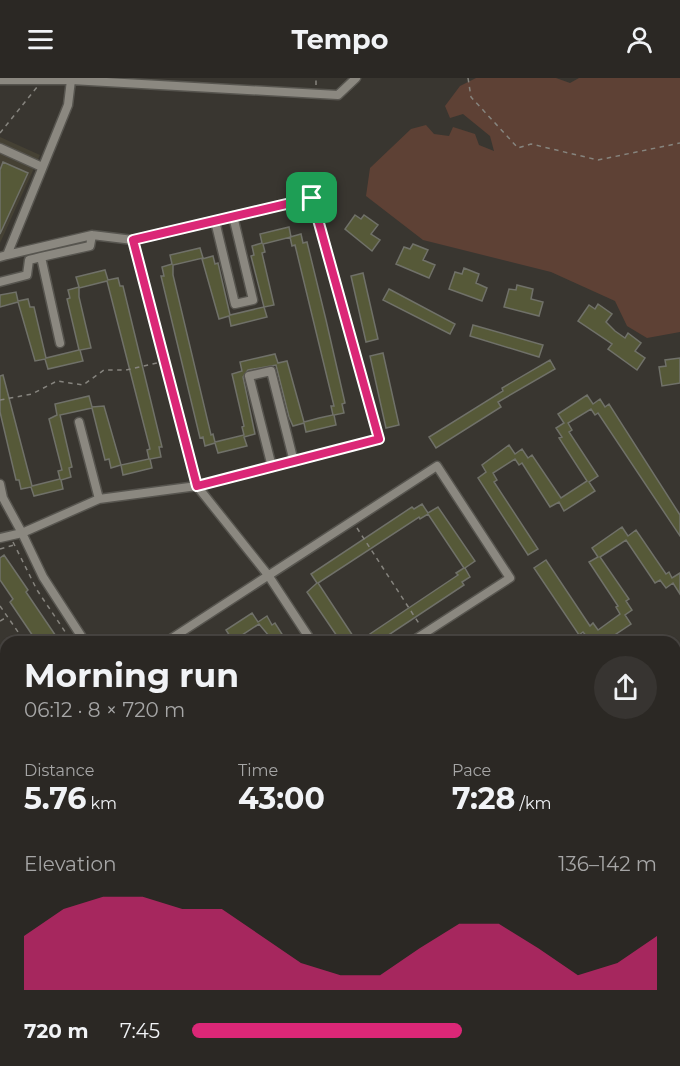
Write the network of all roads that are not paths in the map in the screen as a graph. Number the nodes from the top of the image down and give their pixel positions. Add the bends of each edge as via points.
1 (356, 78) edge
2 (0, 80) edge
3 (71, 80) junction
4 (0, 148) edge
5 (42, 167) junction
6 (233, 216) junction
7 (215, 220) junction
8 (92, 236) junction
9 (133, 240) junction
10 (3, 256) edge
11 (40, 257) junction
12 (0, 282) edge
13 (60, 343) dead end
14 (79, 422) dead end
15 (294, 462) junction
16 (272, 467) junction
17 (0, 486) edge
18 (197, 486) junction
19 (99, 499) junction
20 (22, 533) junction
21 (0, 538) edge
22 (268, 576) junction
23 (81, 636) edge
24 (175, 636) edge
25 (308, 636) edge
26 (421, 636) edge

1 - 3 street via 338,95
2 - 3 street
3 - 5 street via 68,105
4 - 5 street
5 - 10 street
6 - 7 street
6 - 7 street via 253,300 235,304
6 - 15 street via 312,198 379,439
7 - 9 street
8 - 9 street
8 - 10 street
8 - 11 street via 90,246
9 - 18 street
11 - 12 street via 29,260 27,275
11 - 13 street
14 - 19 street
15 - 16 street
15 - 16 street via 271,371 249,376
16 - 18 street
17 - 20 street
18 - 19 street
18 - 22 street
19 - 20 street
20 - 21 street
20 - 23 street
22 - 24 street
22 - 25 street
22 - 26 street via 437,466 510,578

